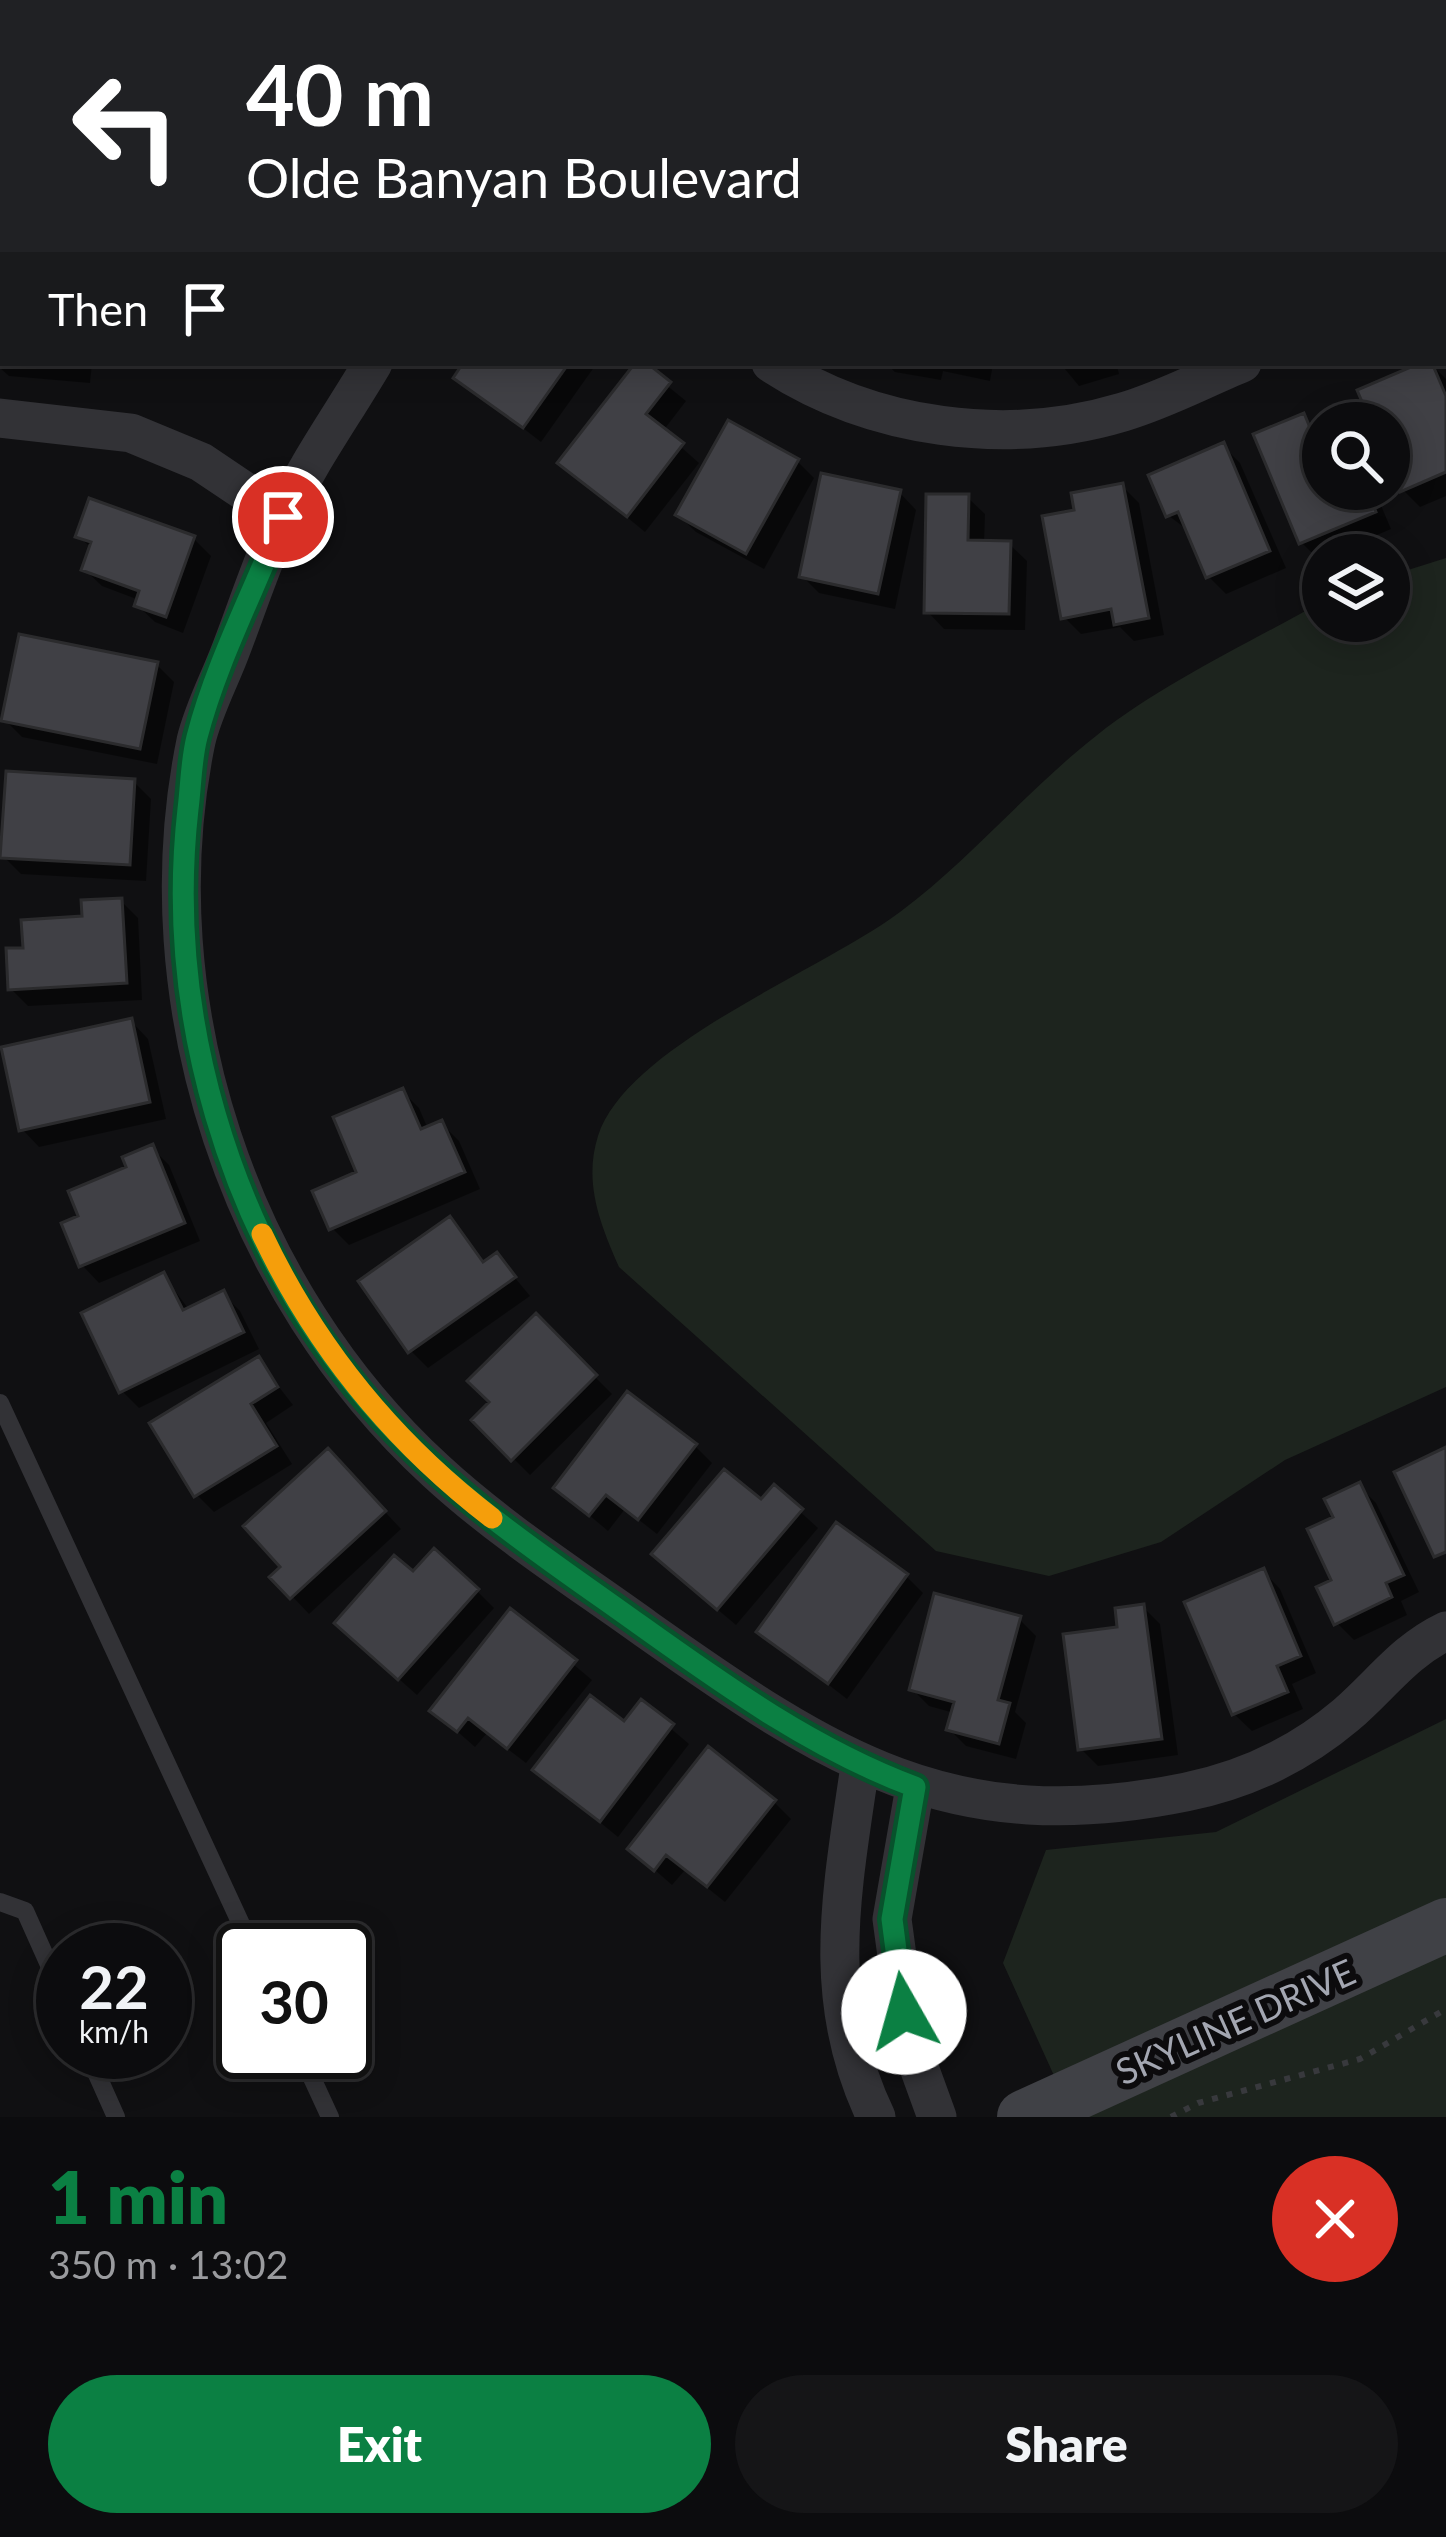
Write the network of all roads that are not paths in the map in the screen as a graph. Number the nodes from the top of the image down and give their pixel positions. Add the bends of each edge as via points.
1 (371, 366) edge
2 (777, 366) edge
3 (1235, 366) edge
4 (0, 418) edge
5 (283, 517) junction
6 (0, 1403) edge
7 (1446, 1631) edge
8 (860, 1766) junction
9 (915, 1787) junction
10 (0, 1902) edge
11 (241, 1923) edge
12 (1446, 1924) edge
13 (36, 1936) edge
14 (838, 1952) junction
15 (896, 1952) junction
16 (99, 2079) edge
17 (312, 2079) edge
18 (116, 2117) edge
19 (330, 2117) edge
20 (876, 2117) edge
21 (937, 2117) edge
22 (1024, 2117) edge

1 - 5 street
2 - 3 street via 851,405 929,426 1039,428 1123,412
4 - 5 street via 131,433 201,462
5 - 8 street via 197,738 184,842 182,942 202,1070 258,1226 330,1352 433,1468 742,1697
6 - 11 lane
7 - 9 street via 1406,1654 1348,1713 1292,1754 1225,1782 1084,1804
8 - 9 street
8 - 14 street
9 - 15 street via 892,1919
10 - 13 lane via 25,1911
12 - 22 street, SKYLINE DRIVE
14 - 15 street
14 - 20 street via 852,2067
15 - 21 street via 908,2037
16 - 18 lane
17 - 19 lane

